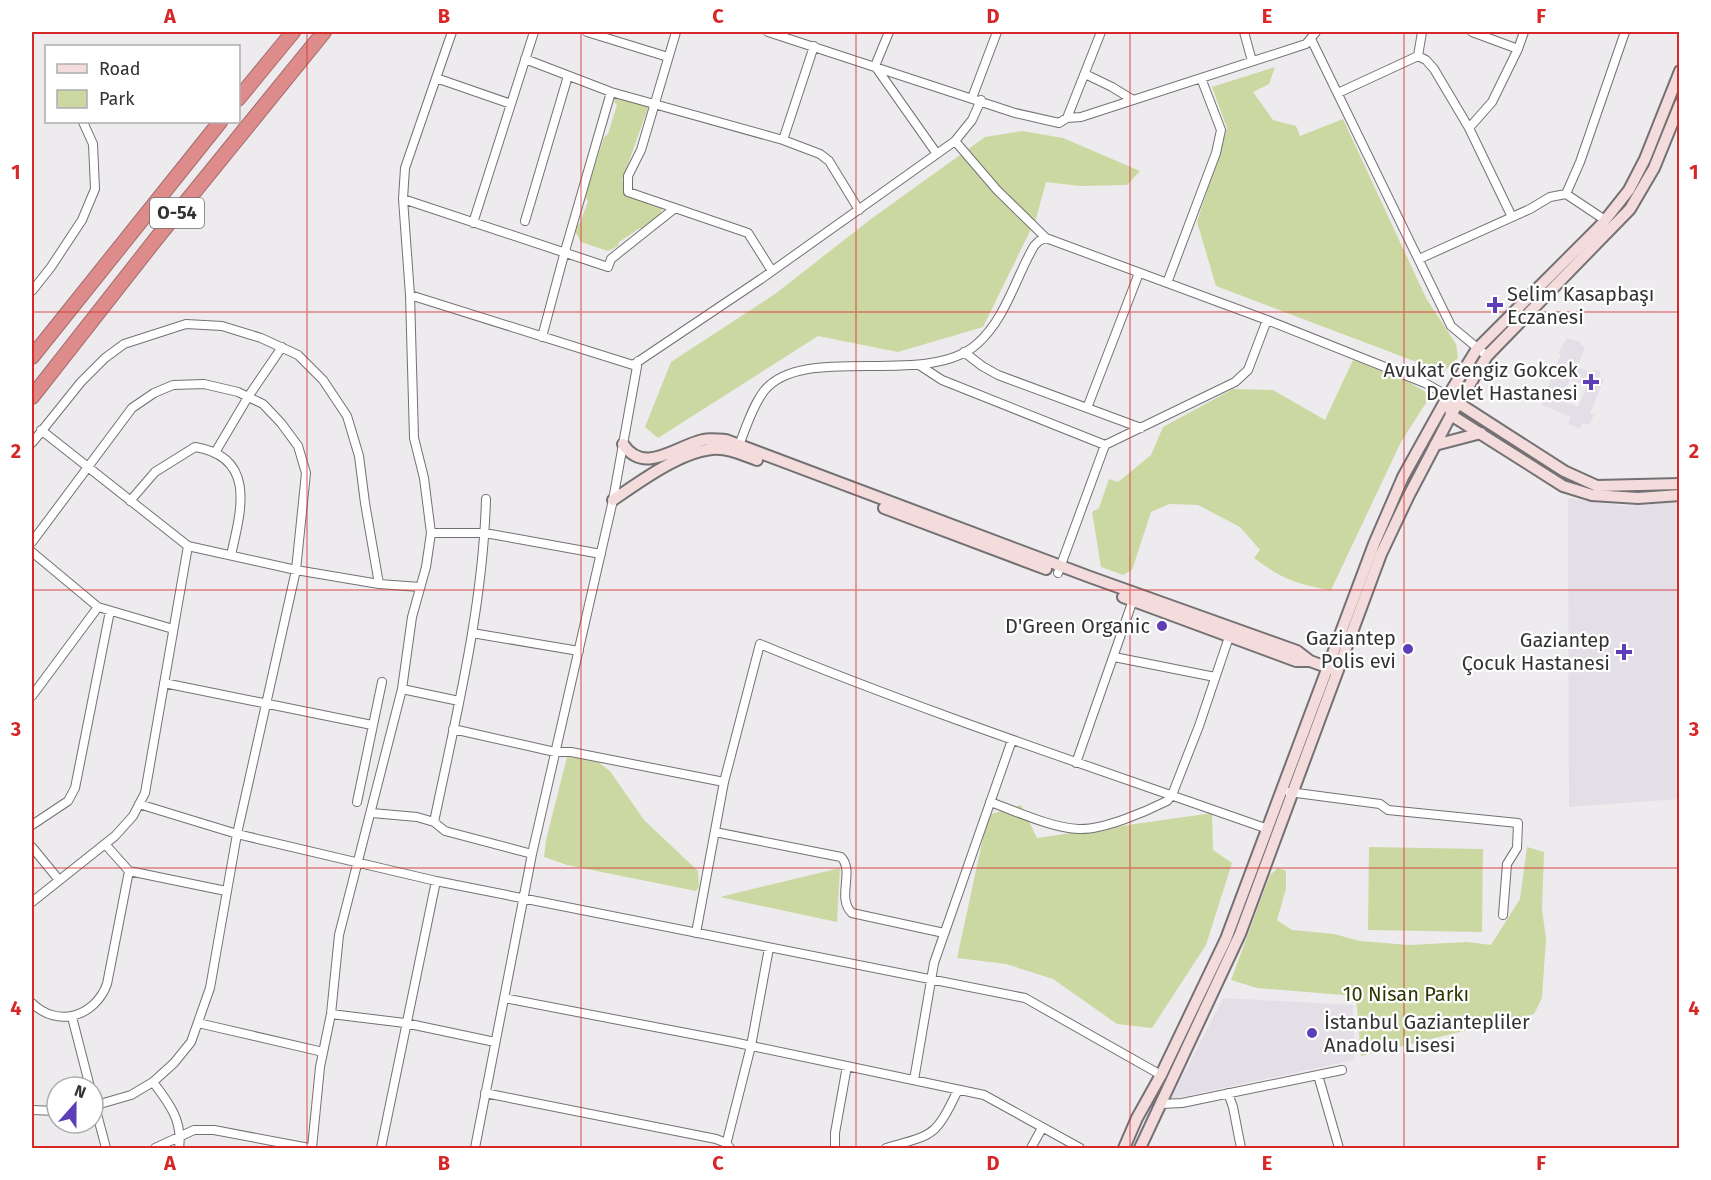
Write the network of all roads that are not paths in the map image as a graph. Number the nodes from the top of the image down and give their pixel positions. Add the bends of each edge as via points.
1 (293, 32) edge
2 (324, 32) edge
3 (452, 32) edge
4 (534, 32) edge
5 (587, 32) edge
6 (676, 32) edge
7 (768, 32) edge
8 (889, 32) edge
9 (997, 32) edge
10 (1101, 32) edge
11 (1244, 32) edge
12 (1422, 32) edge
13 (1472, 32) edge
14 (1524, 32) edge
15 (1625, 32) edge
16 (1314, 35) edge
17 (814, 46) junction
18 (1518, 49) junction
19 (1418, 56) junction
20 (668, 57) junction
21 (525, 59) junction
22 (1252, 61) junction
23 (875, 66) junction
24 (1680, 71) edge
25 (1085, 74) junction
26 (568, 76) junction
27 (436, 78) junction
28 (1201, 78) junction
29 (611, 92) junction
30 (1338, 93) junction
31 (240, 97) edge
32 (976, 99) junction
33 (1133, 100) junction
34 (511, 104) junction
35 (656, 104) junction
36 (1680, 104) edge
37 (1067, 118) junction
38 (82, 123) edge
39 (219, 123) edge
40 (1469, 128) junction
41 (783, 140) junction
42 (955, 141) junction
43 (937, 154) junction
44 (1566, 194) junction
45 (403, 199) junction
46 (675, 208) junction
47 (859, 210) junction
48 (1512, 217) junction
49 (1605, 220) junction
50 (525, 221) dead end
51 (472, 223) junction
52 (1046, 238) junction
53 (565, 251) junction
54 (1419, 259) junction
55 (772, 271) junction
56 (1139, 273) junction
57 (1167, 284) junction
58 (32, 288) edge
59 (410, 296) junction
60 (1266, 320) junction
61 (542, 337) junction
62 (282, 348) junction
63 (1477, 349) junction
64 (964, 352) junction
65 (1487, 356) junction
66 (32, 357) edge
67 (638, 361) junction
68 (919, 365) junction
69 (1448, 396) junction
70 (32, 397) edge
71 (248, 397) junction
72 (1459, 402) junction
73 (1087, 408) junction
74 (1451, 415) junction
75 (1141, 428) junction
76 (42, 430) junction
77 (1480, 434) junction
78 (32, 443) edge
79 (623, 444) junction
80 (1105, 445) junction
81 (1435, 445) junction
82 (739, 446) junction
83 (216, 451) junction
84 (87, 468) junction
85 (1680, 484) edge
86 (1680, 495) edge
87 (486, 499) dead end
88 (613, 500) junction
89 (129, 501) junction
90 (431, 533) junction
91 (485, 533) junction
92 (32, 542) edge
93 (188, 546) junction
94 (32, 552) edge
95 (601, 554) junction
96 (231, 555) junction
97 (296, 570) junction
98 (1060, 570) junction
99 (379, 585) junction
100 (420, 586) junction
101 (1133, 600) junction
102 (98, 607) junction
103 (110, 611) junction
104 (173, 629) junction
105 (472, 633) junction
106 (1229, 637) junction
107 (579, 651) junction
108 (1114, 657) junction
109 (1310, 661) junction
110 (1332, 669) junction
111 (1215, 677) junction
112 (164, 682) junction
113 (382, 682) dead end
114 (402, 689) junction
115 (32, 696) edge
116 (459, 701) junction
117 (266, 705) junction
118 (372, 725) junction
119 (453, 729) junction
120 (1012, 740) junction
121 (555, 752) junction
122 (1076, 763) junction
123 (724, 782) junction
124 (1287, 791) junction
125 (1172, 795) junction
126 (357, 802) dead end
127 (990, 802) junction
128 (139, 804) junction
129 (372, 813) junction
130 (434, 822) junction
131 (32, 825) edge
132 (1268, 829) junction
133 (715, 832) junction
134 (237, 834) junction
135 (105, 844) junction
136 (32, 847) edge
137 (532, 855) junction
138 (359, 861) junction
139 (129, 871) junction
140 (59, 880) junction
141 (436, 881) junction
142 (226, 891) junction
143 (524, 899) junction
144 (32, 902) edge
145 (1503, 915) dead end
146 (696, 933) junction
147 (944, 933) junction
148 (769, 948) junction
149 (932, 980) junction
150 (504, 998) junction
151 (32, 1003) edge
152 (331, 1014) junction
153 (72, 1017) junction
154 (198, 1023) junction
155 (405, 1023) junction
156 (495, 1042) junction
157 (751, 1046) junction
158 (323, 1052) junction
159 (847, 1066) junction
160 (1342, 1070) dead end
161 (87, 1075) edge
162 (1161, 1075) junction
163 (1318, 1075) junction
164 (914, 1080) junction
165 (153, 1082) junction
166 (958, 1090) junction
167 (485, 1093) junction
168 (1228, 1094) junction
169 (105, 1101) edge
170 (1161, 1104) junction
171 (1042, 1128) junction
172 (181, 1137) junction
173 (727, 1147) edge
174 (155, 1149) edge
175 (179, 1149) edge
176 (311, 1149) edge
177 (381, 1149) edge
178 (475, 1149) edge
179 (835, 1149) edge
180 (886, 1149) edge
181 (1031, 1149) edge
182 (1080, 1149) edge
183 (1124, 1149) edge
184 (1140, 1149) edge
185 (1241, 1149) edge
186 (1339, 1149) edge

1 - 31 highway
2 - 70 highway, O-54
3 - 27 street
4 - 21 street
5 - 20 street
6 - 20 street
7 - 17 street
8 - 23 street
9 - 32 street
10 - 25 street
11 - 22 street
12 - 19 street
13 - 18 street
14 - 18 street
15 - 44 street
16 - 22 street via 1306,44
16 - 30 street
17 - 23 street
17 - 41 street
18 - 40 street via 1492,102
19 - 30 street
19 - 40 street via 1434,69
20 - 35 street
21 - 26 street
21 - 34 street
22 - 28 street
23 - 32 street
23 - 43 street
24 - 49 street via 1637,177
25 - 33 street
25 - 37 street
26 - 29 street
26 - 50 street
27 - 34 street
27 - 45 street via 405,168
28 - 33 street
28 - 57 street via 1221,130
29 - 35 street
29 - 53 street
30 - 54 street
32 - 37 street via 1059,123
32 - 42 street via 972,120
33 - 37 street
34 - 51 street
35 - 41 street
35 - 46 street via 628,176 628,192
36 - 65 street via 1630,209
38 - 58 street via 93,144 95,189 82,220
39 - 66 highway, O-54
40 - 48 street
41 - 47 street via 829,161
42 - 43 street
42 - 52 street
43 - 47 street
44 - 48 street via 1550,197
44 - 49 street
45 - 51 street
45 - 59 street
46 - 53 street via 611,259 608,267
46 - 55 street via 748,233
47 - 55 street
48 - 54 street
49 - 63 street
51 - 53 street
52 - 56 street
52 - 64 street via 1034,246 994,326 976,346
53 - 61 street
54 - 63 street via 1451,326
55 - 67 street
56 - 57 street
56 - 73 street
57 - 60 street
59 - 61 street
59 - 90 street via 414,438
60 - 69 street via 1425,383
60 - 75 street via 1248,370 1235,382
61 - 67 street via 633,365
62 - 71 street
62 - 76 street via 222,326 186,324 124,344 81,382
62 - 99 street via 298,355 323,380 347,416 359,456
63 - 65 street
63 - 69 street
64 - 68 street
64 - 73 street via 998,375
65 - 72 street
67 - 79 street
68 - 80 street via 942,380
68 - 82 street via 802,370 779,377 764,392
69 - 72 street
69 - 74 street
69 - 110 street via 1388,510
71 - 83 street
71 - 84 street via 204,384 173,385 154,393 132,408
71 - 97 street via 263,404 281,423 298,446 306,473
72 - 74 street
72 - 85 street via 1564,471 1597,486
73 - 75 street
74 - 77 street
74 - 81 street
75 - 80 street
76 - 78 street
76 - 84 street
77 - 81 street
77 - 86 street via 1563,486 1582,492 1638,498
79 - 82 street via 637,457 656,459 704,439 726,440
79 - 88 street
80 - 98 street
81 - 110 street via 1394,524
82 - 98 street
83 - 89 street via 195,447 178,456 154,472
83 - 96 street via 230,462 240,484 240,514
84 - 89 street
84 - 92 street
87 - 91 street
88 - 95 street
88 - 98 street via 644,478 693,453 714,448
89 - 93 street
90 - 91 street
90 - 100 street
91 - 95 street
91 - 105 street
93 - 96 street
93 - 104 street
94 - 102 street
95 - 107 street
96 - 97 street
97 - 99 street
97 - 117 street
98 - 101 street
98 - 109 street via 1297,651
99 - 100 street
100 - 114 street
101 - 106 street
101 - 108 street
102 - 103 street
102 - 115 street
103 - 104 street
103 - 131 street via 75,788 68,801
104 - 112 street
105 - 107 street
105 - 116 street
106 - 109 street via 1296,661
106 - 111 street
107 - 121 street
108 - 111 street
108 - 122 street
109 - 110 street
110 - 124 street
111 - 125 street
112 - 117 street
112 - 128 street via 145,793
113 - 118 street
114 - 116 street
114 - 129 street
116 - 119 street
117 - 118 street
117 - 134 street
118 - 126 street
119 - 121 street
119 - 130 street
120 - 122 street
120 - 123 street via 760,644
120 - 127 street
121 - 123 street
121 - 137 street
122 - 125 street
123 - 133 street
124 - 132 street
124 - 145 street via 1380,804 1388,810 1518,823 1517,848 1507,864
124 - 170 street via 1240,934
125 - 127 street via 1164,803 1086,829 1060,826
125 - 132 street
127 - 147 street
128 - 134 street
128 - 135 street via 133,816
129 - 130 street
129 - 138 street
130 - 137 street via 445,831
132 - 162 street via 1226,939
133 - 146 street
133 - 147 street via 841,857 846,864 845,904 852,913
134 - 138 street
134 - 142 street
135 - 139 street
135 - 140 street
136 - 140 street
137 - 143 street
138 - 141 street
138 - 152 street via 339,935
139 - 142 street
139 - 153 street via 104,992 88,1010
140 - 144 street
141 - 143 street
141 - 155 street
142 - 154 street via 210,988
143 - 146 street
143 - 150 street
146 - 148 street
147 - 149 street
148 - 149 street
148 - 157 street
149 - 162 street via 1025,998
149 - 164 street
150 - 156 street
150 - 157 street
151 - 153 street via 47,1014
152 - 155 street
152 - 158 street
153 - 161 street
154 - 158 street
154 - 165 street via 191,1042
155 - 156 street
155 - 177 street
156 - 167 street
157 - 159 street
157 - 173 street
158 - 176 street
159 - 164 street
159 - 179 street
160 - 163 street
162 - 183 street
163 - 168 street
163 - 186 street
164 - 166 street
165 - 169 street via 131,1095
165 - 172 street via 173,1108
166 - 171 street via 984,1095
166 - 180 street via 944,1120 932,1133
167 - 173 street via 716,1139
167 - 178 street
168 - 170 street
168 - 185 street
170 - 184 street
171 - 181 street
171 - 182 street
172 - 174 street
172 - 175 street
172 - 176 street via 194,1130 214,1130

